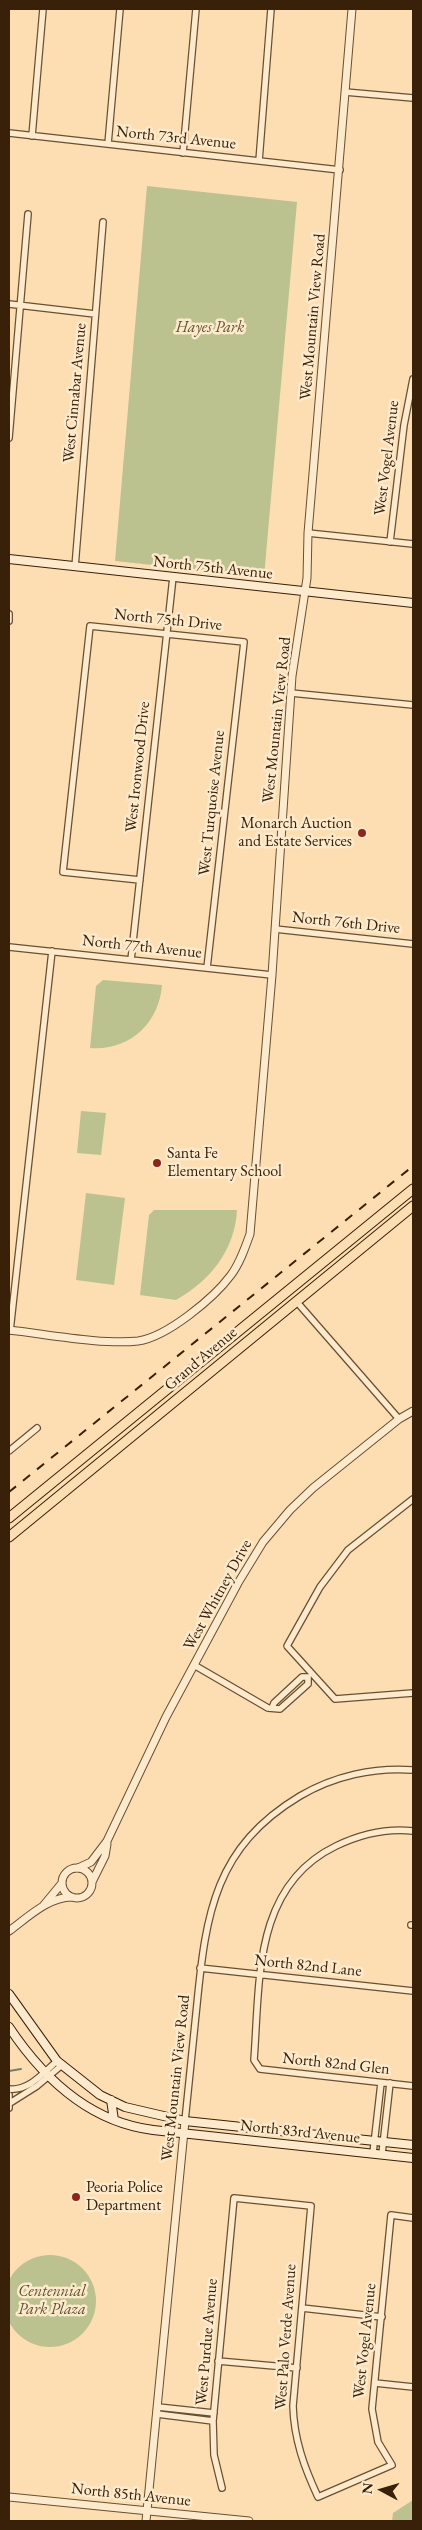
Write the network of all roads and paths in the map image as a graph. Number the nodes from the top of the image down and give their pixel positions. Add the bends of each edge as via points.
1 (43, 9) edge
2 (120, 9) edge
3 (196, 9) edge
4 (272, 9) edge
5 (352, 9) edge
6 (345, 92) junction
7 (413, 98) edge
8 (9, 133) edge
9 (32, 136) junction
10 (108, 144) junction
11 (184, 153) junction
12 (258, 161) junction
13 (340, 170) junction
14 (28, 214) dead end
15 (103, 222) dead end
16 (9, 304) edge
17 (20, 306) junction
18 (95, 314) junction
19 (413, 379) edge
20 (9, 438) edge
21 (308, 533) junction
22 (390, 542) junction
23 (413, 544) edge
24 (9, 559) edge
25 (74, 567) junction
26 (173, 577) junction
27 (305, 592) junction
28 (413, 603) edge
29 (166, 634) junction
30 (244, 642) joint
31 (290, 693) junction
32 (413, 705) edge
33 (140, 880) junction
34 (275, 929) junction
35 (413, 944) edge
36 (9, 947) edge
37 (52, 951) junction
38 (131, 960) junction
39 (207, 968) junction
40 (272, 975) junction
41 (413, 1188) edge
42 (413, 1206) edge
43 (296, 1301) junction
44 (10, 1331) edge
45 (413, 1411) edge
46 (399, 1419) junction
47 (37, 1428) dead end
48 (9, 1451) edge
49 (413, 1499) edge
50 (9, 1518) edge
51 (9, 1537) edge
52 (194, 1665) junction
53 (310, 1675) junction
54 (413, 1693) edge
55 (272, 1708) junction
56 (413, 1770) edge
57 (413, 1830) edge
58 (107, 1841) junction
59 (78, 1868) junction
60 (92, 1882) junction
61 (62, 1883) junction
62 (72, 1897) junction
63 (43, 1906) junction
64 (9, 1931) edge
65 (200, 1968) junction
66 (261, 1974) junction
67 (413, 1991) edge
68 (9, 1994) edge
69 (9, 2026) edge
70 (60, 2063) junction
71 (46, 2074) junction
72 (381, 2082) junction
73 (390, 2084) junction
74 (413, 2086) edge
75 (9, 2089) edge
76 (9, 2095) edge
77 (111, 2100) junction
78 (9, 2105) edge
79 (114, 2120) junction
80 (185, 2121) junction
81 (184, 2133) junction
82 (375, 2141) junction
83 (384, 2142) junction
84 (413, 2145) edge
85 (374, 2153) junction
86 (382, 2154) junction
87 (413, 2158) edge
88 (234, 2198) joint
89 (413, 2218) edge
90 (302, 2308) junction
91 (382, 2317) junction
92 (218, 2362) junction
93 (297, 2368) junction
94 (374, 2383) junction
95 (413, 2387) edge
96 (158, 2411) junction
97 (214, 2414) junction
98 (213, 2421) junction
99 (392, 2465) joint
100 (222, 2488) dead end
101 (9, 2497) edge
102 (147, 2510) junction
103 (146, 2521) edge
104 (250, 2521) edge

1 - 9 street
2 - 10 street
3 - 11 street
4 - 12 street
5 - 6 street, West Mountain View Road
6 - 7 street
6 - 13 street, West Mountain View Road
8 - 9 street, North 73rd Avenue
9 - 10 street, North 73rd Avenue
10 - 11 street, North 73rd Avenue
11 - 12 street, North 73rd Avenue
12 - 13 street, North 73rd Avenue
13 - 21 street, West Mountain View Road
14 - 17 street
15 - 18 street, West Cinnabar Avenue
16 - 17 street
17 - 18 street
17 - 20 street
18 - 25 street, West Cinnabar Avenue
19 - 22 street, West Vogel Avenue
21 - 22 street
21 - 27 street, West Mountain View Road
22 - 23 street
24 - 25 main road, North 75th Avenue
25 - 26 main road, North 75th Avenue
26 - 27 main road, North 75th Avenue
26 - 29 street, West Ironwood Drive
27 - 28 main road, North 75th Avenue
27 - 31 street, West Mountain View Road
29 - 30 street, North 75th Drive
29 - 33 street, West Ironwood Drive
29 - 33 street, North 75th Drive via 90,626 63,872
30 - 39 street, West Turquoise Avenue
31 - 32 street
31 - 34 street, West Mountain View Road
33 - 38 street, West Ironwood Drive
34 - 35 street, North 76th Drive
34 - 40 street, West Mountain View Road
36 - 37 street, North 77th Avenue
37 - 38 street, North 77th Avenue
37 - 44 street
38 - 39 street, North 77th Avenue
39 - 40 street, North 77th Avenue
40 - 44 street, West Mountain View Road via 253,1215 250,1234 231,1275 188,1315 161,1333 139,1341
41 - 50 highway, Grand Avenue
42 - 43 highway, Grand Avenue
43 - 46 street
43 - 51 highway, Grand Avenue
45 - 46 street, West Whitney Drive
46 - 52 street, West Whitney Drive via 313,1488 280,1521 247,1568
47 - 48 street
49 - 53 street via 348,1550 320,1587 287,1646
52 - 55 street
52 - 58 street, West Whitney Drive
53 - 54 street via 334,1699
53 - 55 street via 302,1677
53 - 55 street via 308,1684 293,1698 280,1708
56 - 65 street, West Mountain View Road via 372,1771 323,1784 284,1807 257,1830 229,1865 213,1899
57 - 66 street via 388,1830 353,1838 317,1857 295,1878 267,1927
58 - 59 street, West Whitney Drive via 91,1862
58 - 60 street, West Whitney Drive via 105,1856
59 - 60 street via 89,1874
59 - 61 street, West Whitney Drive via 66,1873
60 - 62 street, West Whitney Drive via 86,1895
61 - 62 street via 63,1890
61 - 63 street, West Whitney Drive
62 - 63 street, West Whitney Drive
63 - 64 street, West Whitney Drive
65 - 66 street, North 82nd Lane
65 - 80 street, West Mountain View Road
66 - 67 street, North 82nd Lane
66 - 72 street, North 82nd Glen via 256,2066
68 - 70 main road, North 83rd Avenue
69 - 71 main road, North 83rd Avenue
70 - 71 street
70 - 77 main road, North 83rd Avenue
71 - 75 street via 23,2088
71 - 78 street
71 - 79 main road, North 83rd Avenue via 76,2100
72 - 73 street, North 82nd Glen
72 - 82 street
73 - 74 street, North 82nd Glen
73 - 83 street
76 - 78 street
77 - 79 main road
77 - 80 main road, North 83rd Avenue via 144,2113
79 - 81 main road, North 83rd Avenue via 141,2128
80 - 81 street, West Mountain View Road
80 - 82 main road, North 83rd Avenue
81 - 85 main road, North 83rd Avenue
81 - 96 street, West Mountain View Road
82 - 83 main road, North 83rd Avenue
82 - 85 street
83 - 84 main road, North 83rd Avenue
83 - 86 street
85 - 86 main road, North 83rd Avenue
86 - 87 main road, North 83rd Avenue
88 - 90 street, West Palo Verde Avenue via 311,2206
88 - 92 street, West Purdue Avenue
89 - 91 street, West Vogel Avenue via 391,2215
90 - 91 street
90 - 93 street, West Palo Verde Avenue
91 - 94 street, West Vogel Avenue
92 - 93 street
92 - 97 street, West Purdue Avenue
93 - 99 street, West Palo Verde Avenue via 294,2426 300,2454 318,2497
94 - 95 street
94 - 99 street, West Vogel Avenue via 374,2431
96 - 97 street
96 - 98 street
96 - 102 street, West Mountain View Road
97 - 98 street, West Purdue Avenue
98 - 100 street, West Purdue Avenue via 214,2455
101 - 102 street, North 85th Avenue
102 - 103 street, West Mountain View Road
102 - 104 street, North 85th Avenue

